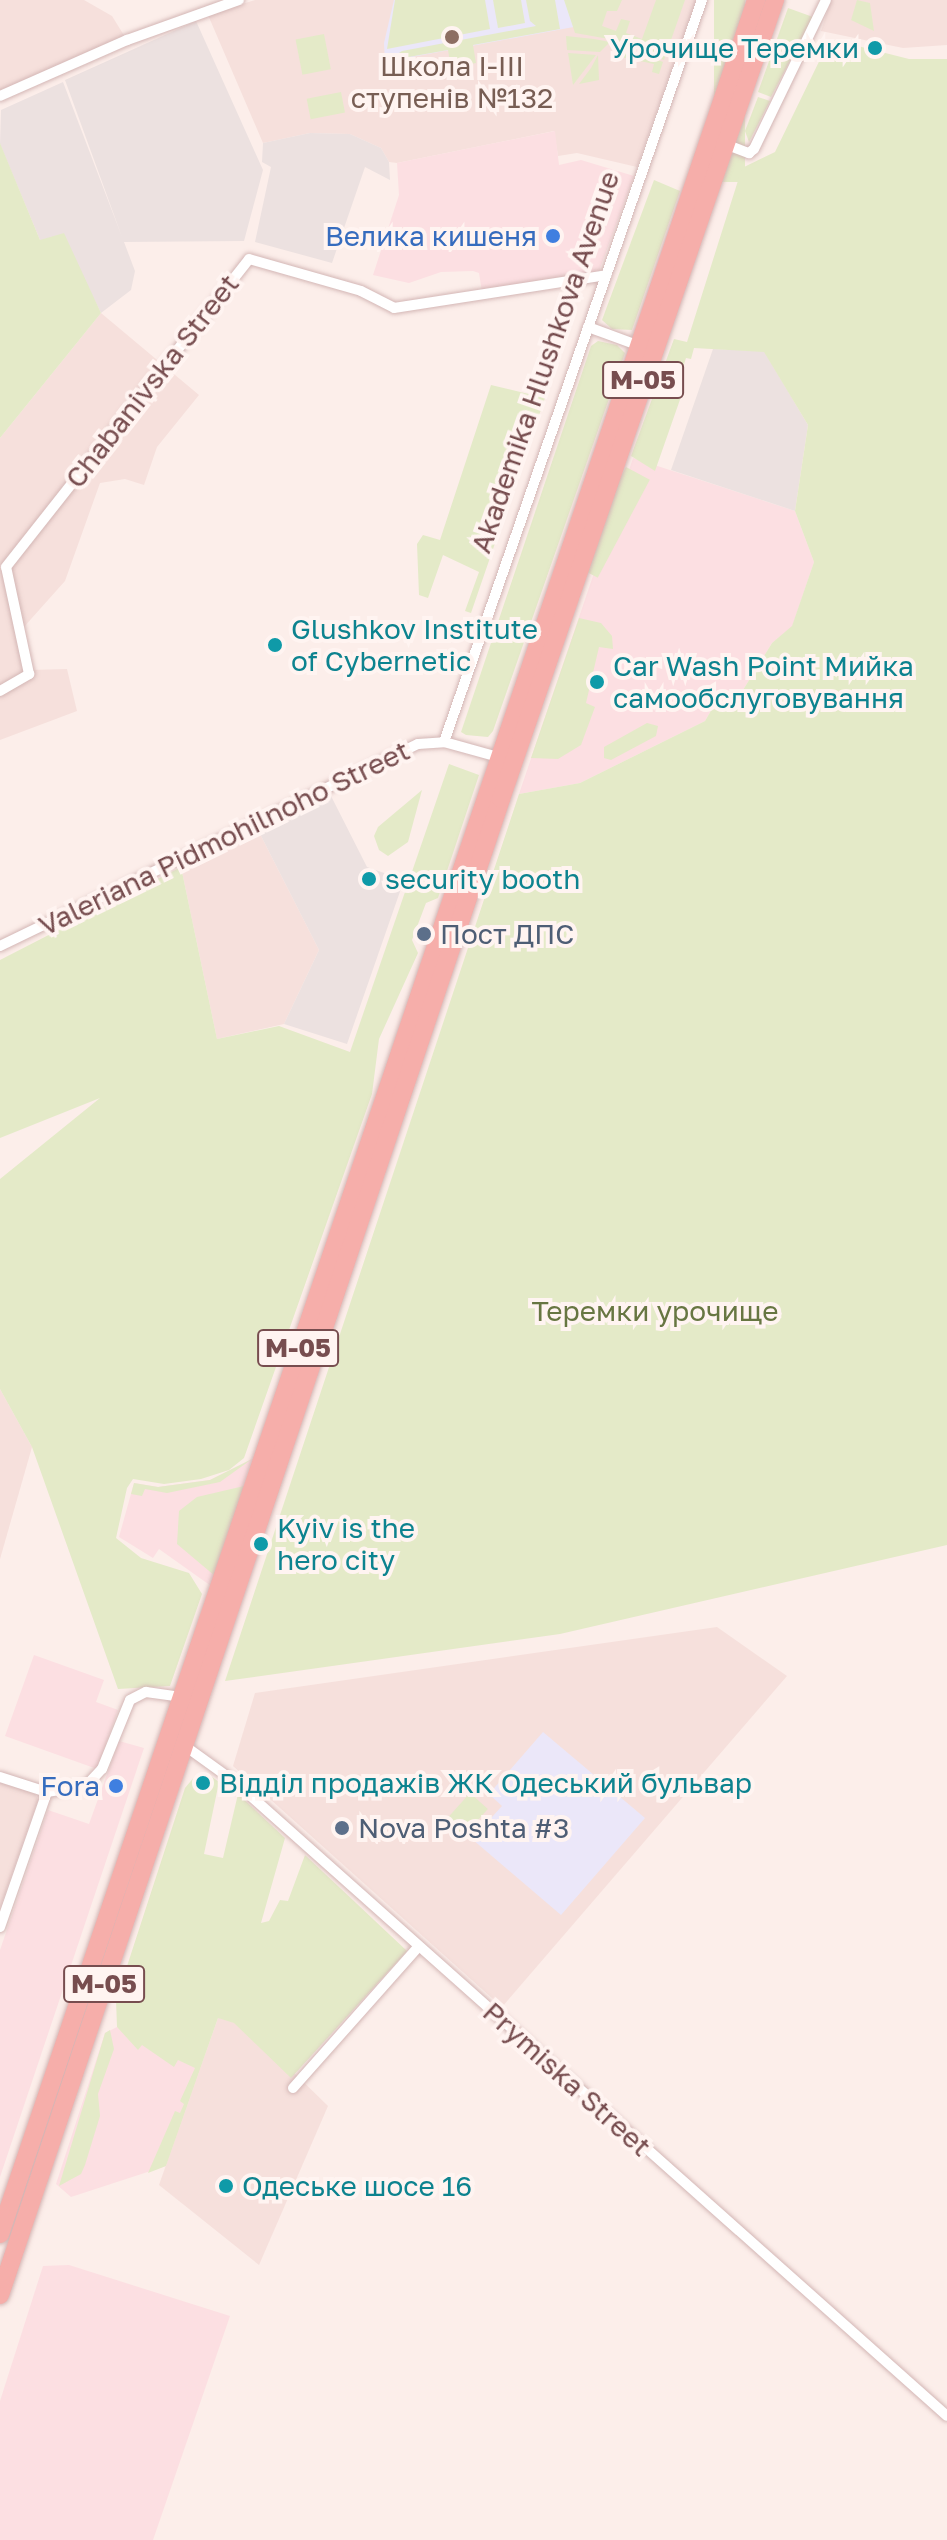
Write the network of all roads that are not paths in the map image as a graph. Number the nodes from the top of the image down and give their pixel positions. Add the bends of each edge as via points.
1 (239, 0) edge
2 (702, 0) edge
3 (756, 0) edge
4 (775, 0) edge
5 (826, 0) edge
6 (0, 96) edge
7 (725, 144) junction
8 (606, 275) junction
9 (588, 327) junction
10 (637, 345) junction
11 (0, 691) edge
12 (444, 742) junction
13 (498, 757) junction
14 (0, 946) edge
15 (199, 1673) junction
16 (181, 1697) junction
17 (185, 1746) junction
18 (0, 1777) edge
19 (47, 1792) junction
20 (0, 1927) edge
21 (418, 1947) junction
22 (293, 2088) dead end
23 (0, 2234) edge
24 (0, 2295) edge
25 (947, 2416) edge

1 - 6 street via 127,40
2 - 8 street, Akademika Hlushkova Avenue
3 - 10 highway, М-05
4 - 7 highway, М-05
5 - 7 street via 754,149 749,153
7 - 15 highway, М-05
8 - 9 street, Akademika Hlushkova Avenue
8 - 11 street, Chabanivska Street via 394,308 361,291 249,259 6,567 29,674
9 - 10 street
9 - 12 street, Akademika Hlushkova Avenue
10 - 13 highway, М-05
12 - 13 street, Valeriana Pidmohilnoho Street
12 - 14 street, Valeriana Pidmohilnoho Street via 418,744
13 - 15 highway, М-05
15 - 16 highway, М-05
15 - 17 highway, М-05
16 - 19 street via 146,1692 130,1700 96,1778 75,1790
16 - 23 highway, М-05
17 - 21 street, Prymiska Street via 224,1773
17 - 24 highway, М-05
18 - 19 street
19 - 20 street
21 - 22 street
21 - 25 street, Prymiska Street

